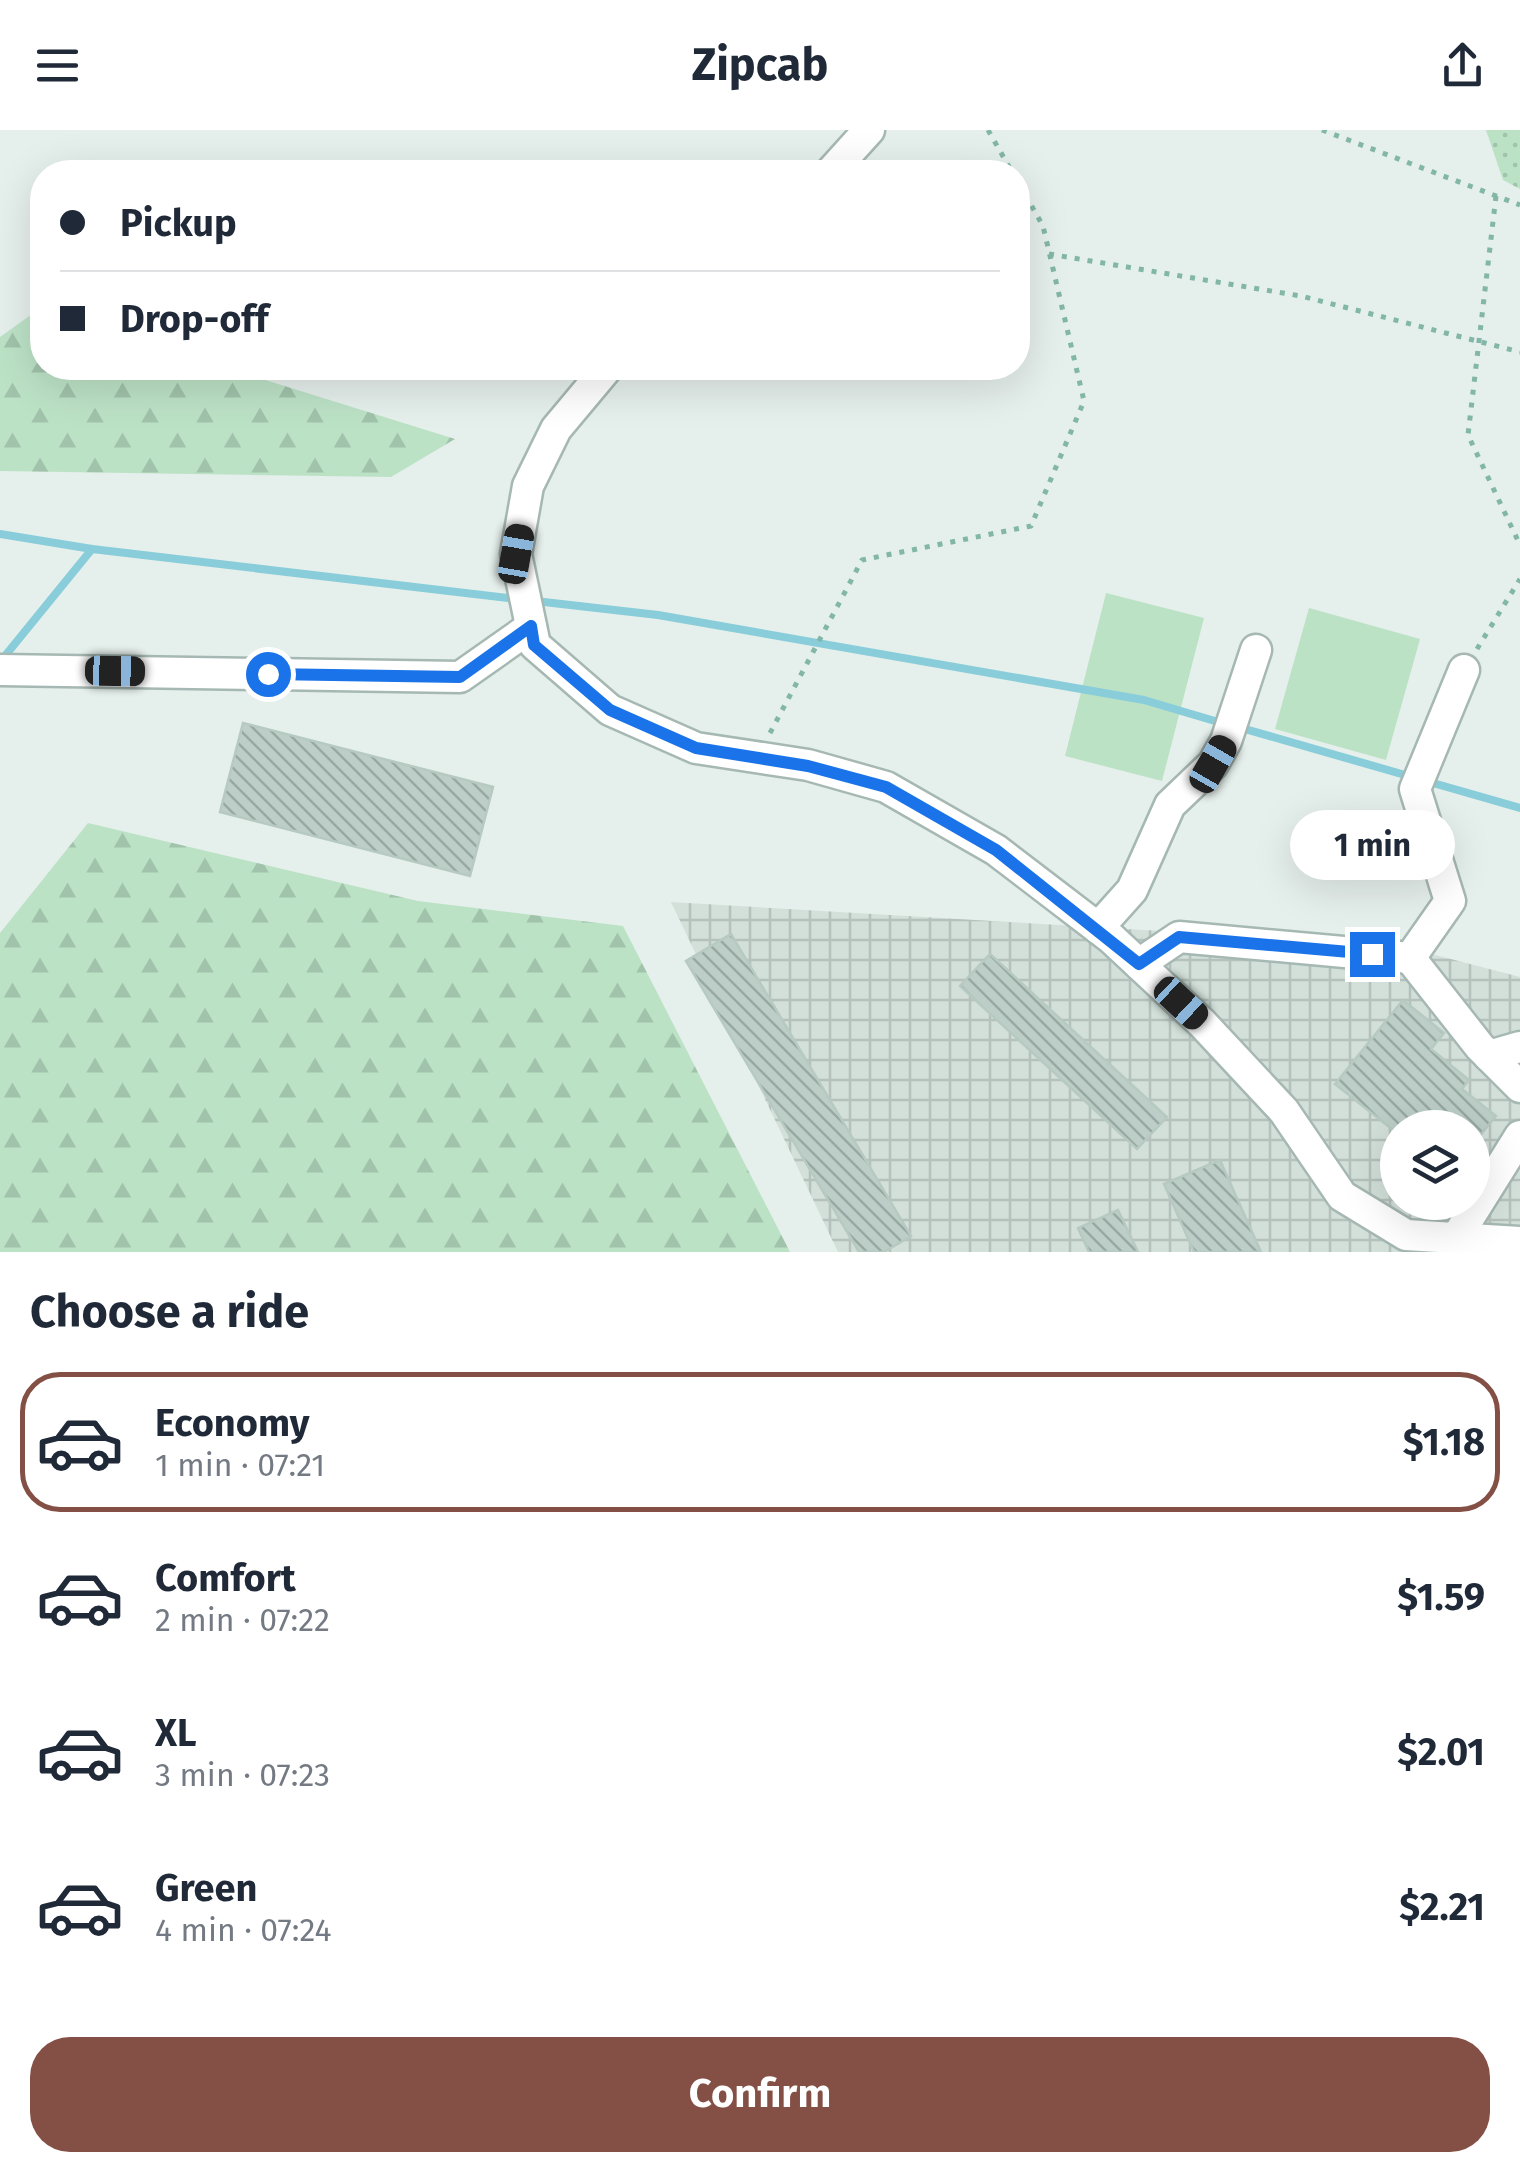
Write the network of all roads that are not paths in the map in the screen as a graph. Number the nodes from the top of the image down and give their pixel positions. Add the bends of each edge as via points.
1 (869, 130) edge
2 (842, 160) edge
3 (597, 380) edge
4 (531, 626) junction
5 (1256, 650) dead end
6 (0, 670) edge
7 (1464, 670) road end
8 (1098, 928) junction
9 (1410, 958) junction
10 (1139, 964) junction
11 (1520, 1047) edge
12 (1489, 1056) junction
13 (1520, 1087) edge
14 (1520, 1136) edge
15 (1455, 1240) junction
16 (1520, 1242) edge
17 (1405, 1244) edge

1 - 2 street
3 - 4 street via 556,429 528,486 516,554
4 - 6 street via 460,677
4 - 8 street via 534,645 610,710 696,748 886,787 996,850
5 - 8 street via 1213,764 1170,806 1132,890
7 - 9 street via 1415,788 1450,901
8 - 10 street
9 - 10 street via 1179,937
9 - 12 street
10 - 17 street via 1284,1111 1342,1196
11 - 12 street
12 - 13 street
14 - 15 street
15 - 16 street
15 - 17 street

